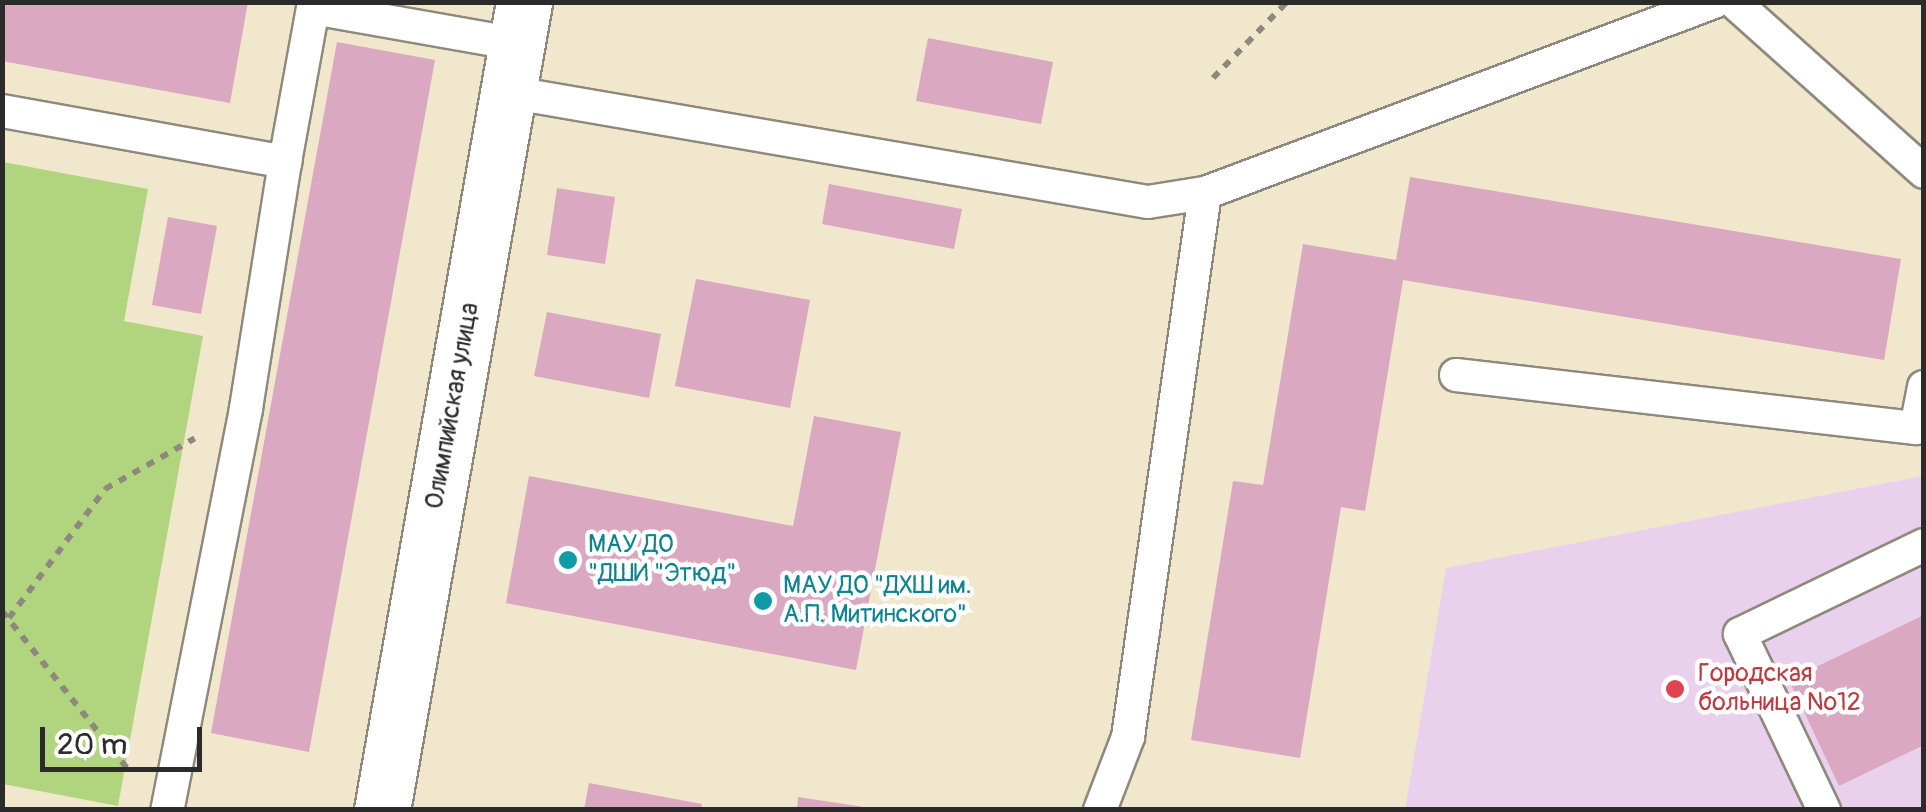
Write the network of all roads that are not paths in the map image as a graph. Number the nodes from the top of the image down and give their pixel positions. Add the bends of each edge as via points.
1 (1714, 2) edge
2 (1734, 2) edge
3 (516, 46) edge
4 (2, 111) edge
5 (285, 162) junction
6 (1924, 172) edge
7 (1206, 193) junction
8 (1456, 375) dead end
9 (1924, 388) edge
10 (1924, 545) edge
11 (167, 810) edge
12 (382, 810) edge
13 (1100, 810) edge
14 (1824, 810) edge

1 - 7 lane
2 - 6 lane
3 - 5 lane via 313,8
3 - 7 lane via 1148,202
3 - 12 street, Олимпийская улица
4 - 5 lane
5 - 11 lane via 246,408
7 - 13 lane via 1128,736
8 - 9 lane via 1916,428
10 - 14 lane via 1740,634

